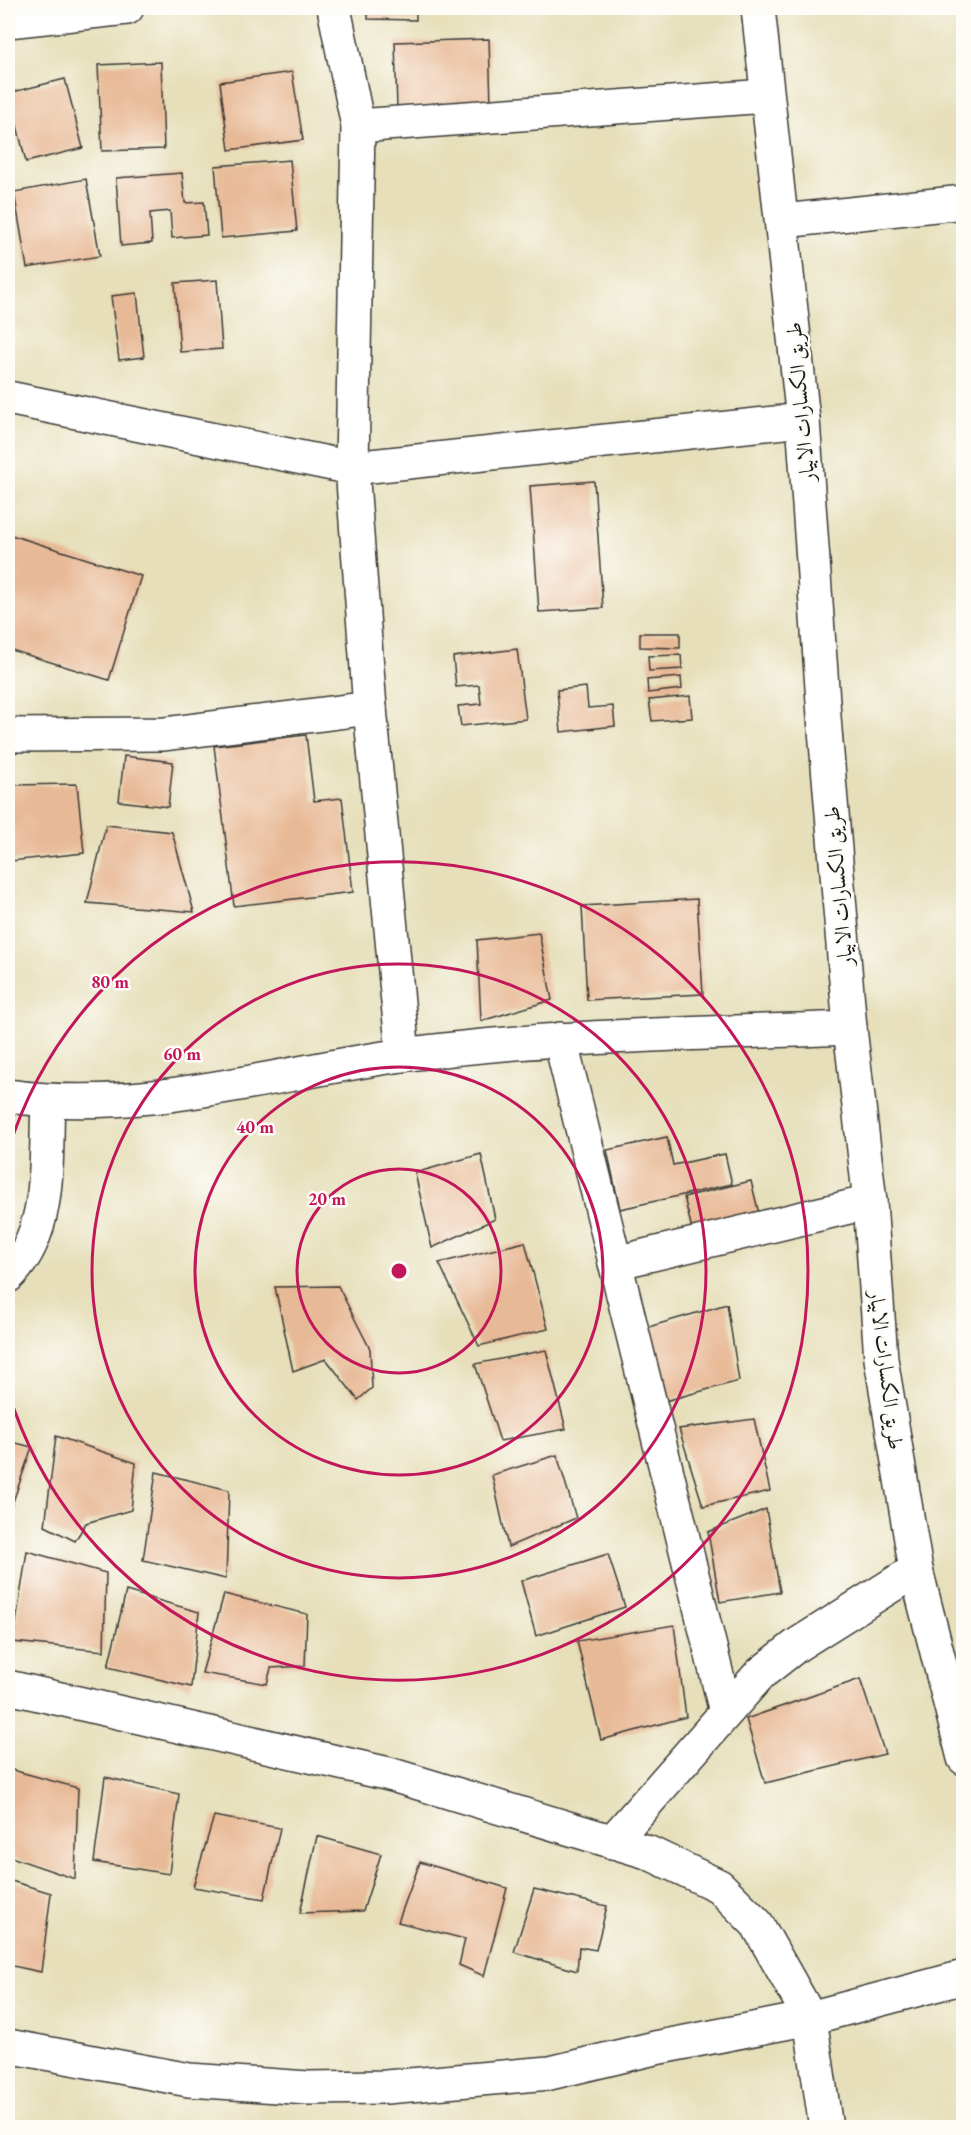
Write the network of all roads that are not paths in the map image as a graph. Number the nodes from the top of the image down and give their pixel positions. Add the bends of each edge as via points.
1 (127, 8) edge
2 (334, 8) edge
3 (758, 8) edge
4 (8, 21) edge
5 (766, 96) junction
6 (358, 126) junction
7 (963, 202) edge
8 (783, 221) junction
9 (8, 398) edge
10 (802, 420) junction
11 (352, 468) junction
12 (370, 708) junction
13 (8, 735) edge
14 (850, 1028) junction
15 (560, 1039) junction
16 (403, 1055) junction
17 (8, 1096) edge
18 (48, 1102) junction
19 (870, 1202) junction
20 (615, 1263) junction
21 (8, 1276) edge
22 (916, 1570) junction
23 (8, 1687) edge
24 (726, 1712) junction
25 (963, 1758) edge
26 (612, 1842) junction
27 (963, 1977) edge
28 (810, 2018) junction
29 (8, 2046) edge
30 (826, 2127) edge

1 - 4 street
2 - 6 street
3 - 5 street, طريق الكسارات الابيار
5 - 6 street
5 - 8 street, طريق الكسارات الابيار
6 - 11 street
7 - 8 street
8 - 10 street, طريق الكسارات الابيار
9 - 11 street
10 - 11 street
10 - 14 street, طريق الكسارات الابيار
11 - 12 street
12 - 13 street via 164,734
12 - 16 street
14 - 15 street
14 - 19 street, طريق الكسارات الابيار
15 - 16 street
15 - 20 street
16 - 18 street via 230,1088 138,1100
17 - 18 street
18 - 21 street via 44,1202 29,1246
19 - 20 street
19 - 22 street, طريق الكسارات الابيار via 881,1359
20 - 24 street
22 - 24 street via 797,1645 760,1674
22 - 25 street, طريق الكسارات الابيار
23 - 26 street via 389,1774
24 - 26 street
26 - 28 street via 647,1852 719,1886 757,1924
27 - 28 street
28 - 29 street via 550,2073 386,2087 308,2088 189,2080
28 - 30 street

